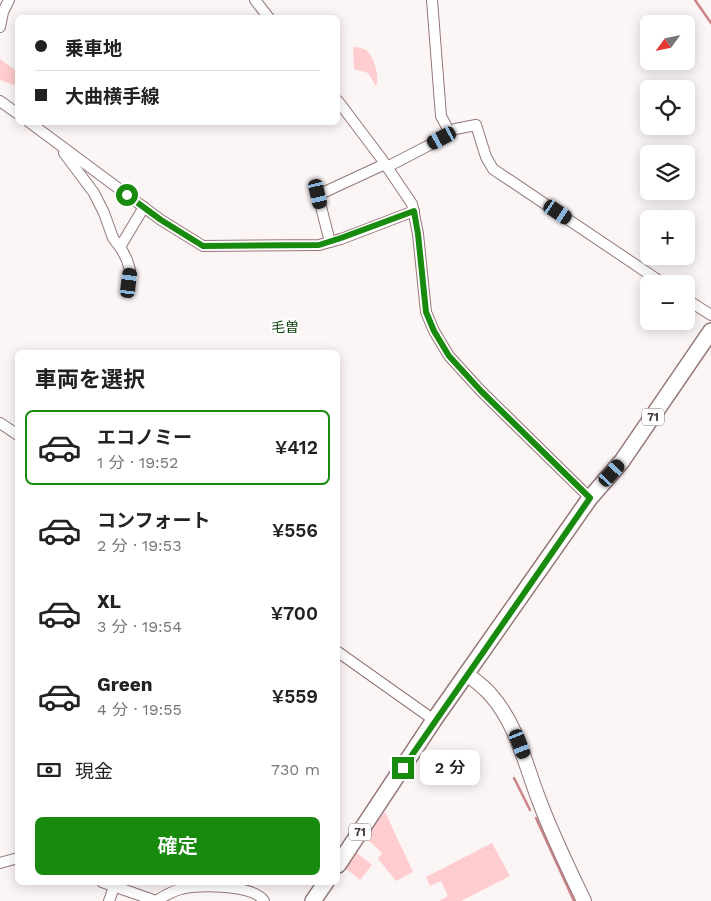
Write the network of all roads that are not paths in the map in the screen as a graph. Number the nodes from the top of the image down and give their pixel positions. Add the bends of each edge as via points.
1 (10, 0) edge
2 (255, 0) edge
3 (432, 0) edge
4 (267, 15) edge
5 (0, 27) edge
6 (0, 101) edge
7 (340, 104) edge
8 (15, 112) edge
9 (33, 125) edge
10 (450, 132) junction
11 (57, 143) junction
12 (386, 166) junction
13 (144, 207) junction
14 (414, 211) junction
15 (330, 242) junction
16 (120, 247) junction
17 (651, 275) edge
18 (129, 283) dead end
19 (695, 305) edge
20 (711, 315) edge
21 (711, 331) edge
22 (0, 424) edge
23 (15, 433) edge
24 (590, 498) junction
25 (340, 653) edge
26 (467, 674) junction
27 (434, 720) junction
28 (15, 859) edge
29 (340, 862) edge
30 (0, 864) edge
31 (111, 885) edge
32 (324, 885) edge
33 (114, 886) junction
34 (108, 901) edge
35 (156, 901) edge
36 (264, 901) edge
37 (313, 901) edge
38 (584, 901) edge

1 - 5 street
2 - 4 street
3 - 10 street via 440,116
6 - 8 street
7 - 12 street
9 - 11 street
10 - 12 street
10 - 17 street via 476,125 493,168
11 - 13 street
11 - 16 street via 94,193
12 - 14 street
12 - 15 street via 318,194
13 - 15 street via 203,246 319,245
13 - 16 street
14 - 15 street
14 - 24 street via 426,312 449,356
16 - 18 street via 130,270
19 - 20 street
21 - 24 main road, 71 via 622,461
22 - 23 street
24 - 26 main road, 71
25 - 27 street
26 - 27 main road, 71
26 - 38 street via 490,694 514,731 538,799
27 - 29 main road, 71
28 - 30 street
31 - 33 street
32 - 37 main road
33 - 34 street
33 - 35 street
35 - 36 street via 183,888 206,887 252,892

